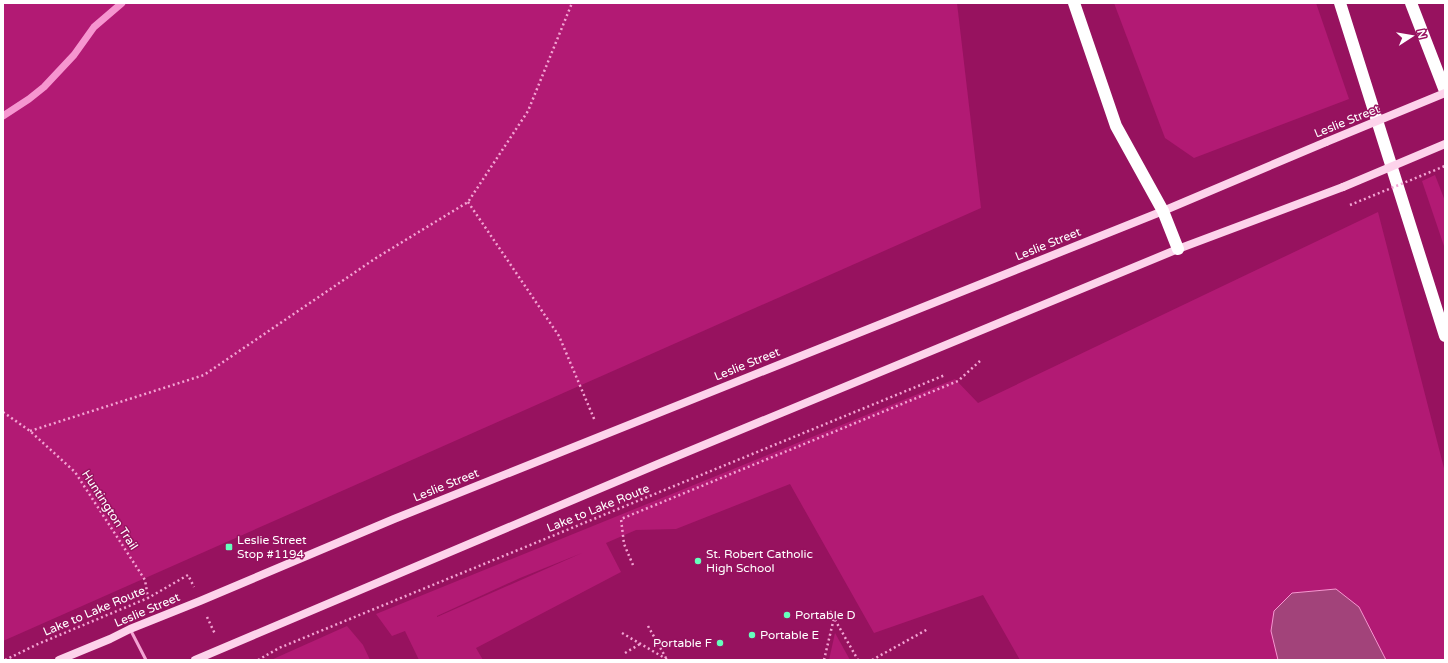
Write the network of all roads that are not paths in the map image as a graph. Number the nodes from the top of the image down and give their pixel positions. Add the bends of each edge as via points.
1 (1074, 3) edge
2 (1340, 3) edge
3 (1411, 3) edge
4 (1445, 92) edge
5 (1445, 144) edge
6 (1163, 211) junction
7 (1178, 249) junction
8 (1445, 336) edge
9 (130, 628) junction
10 (59, 660) edge
11 (146, 660) edge
12 (196, 660) edge

1 - 6 highway via 1116,126
2 - 8 highway
3 - 4 highway
4 - 6 main road, Leslie Street, bridge
5 - 7 main road, bridge via 1343,187
6 - 7 highway
6 - 9 main road, Leslie Street via 602,435
7 - 12 main road via 658,464
9 - 10 main road, Leslie Street
9 - 11 lane

